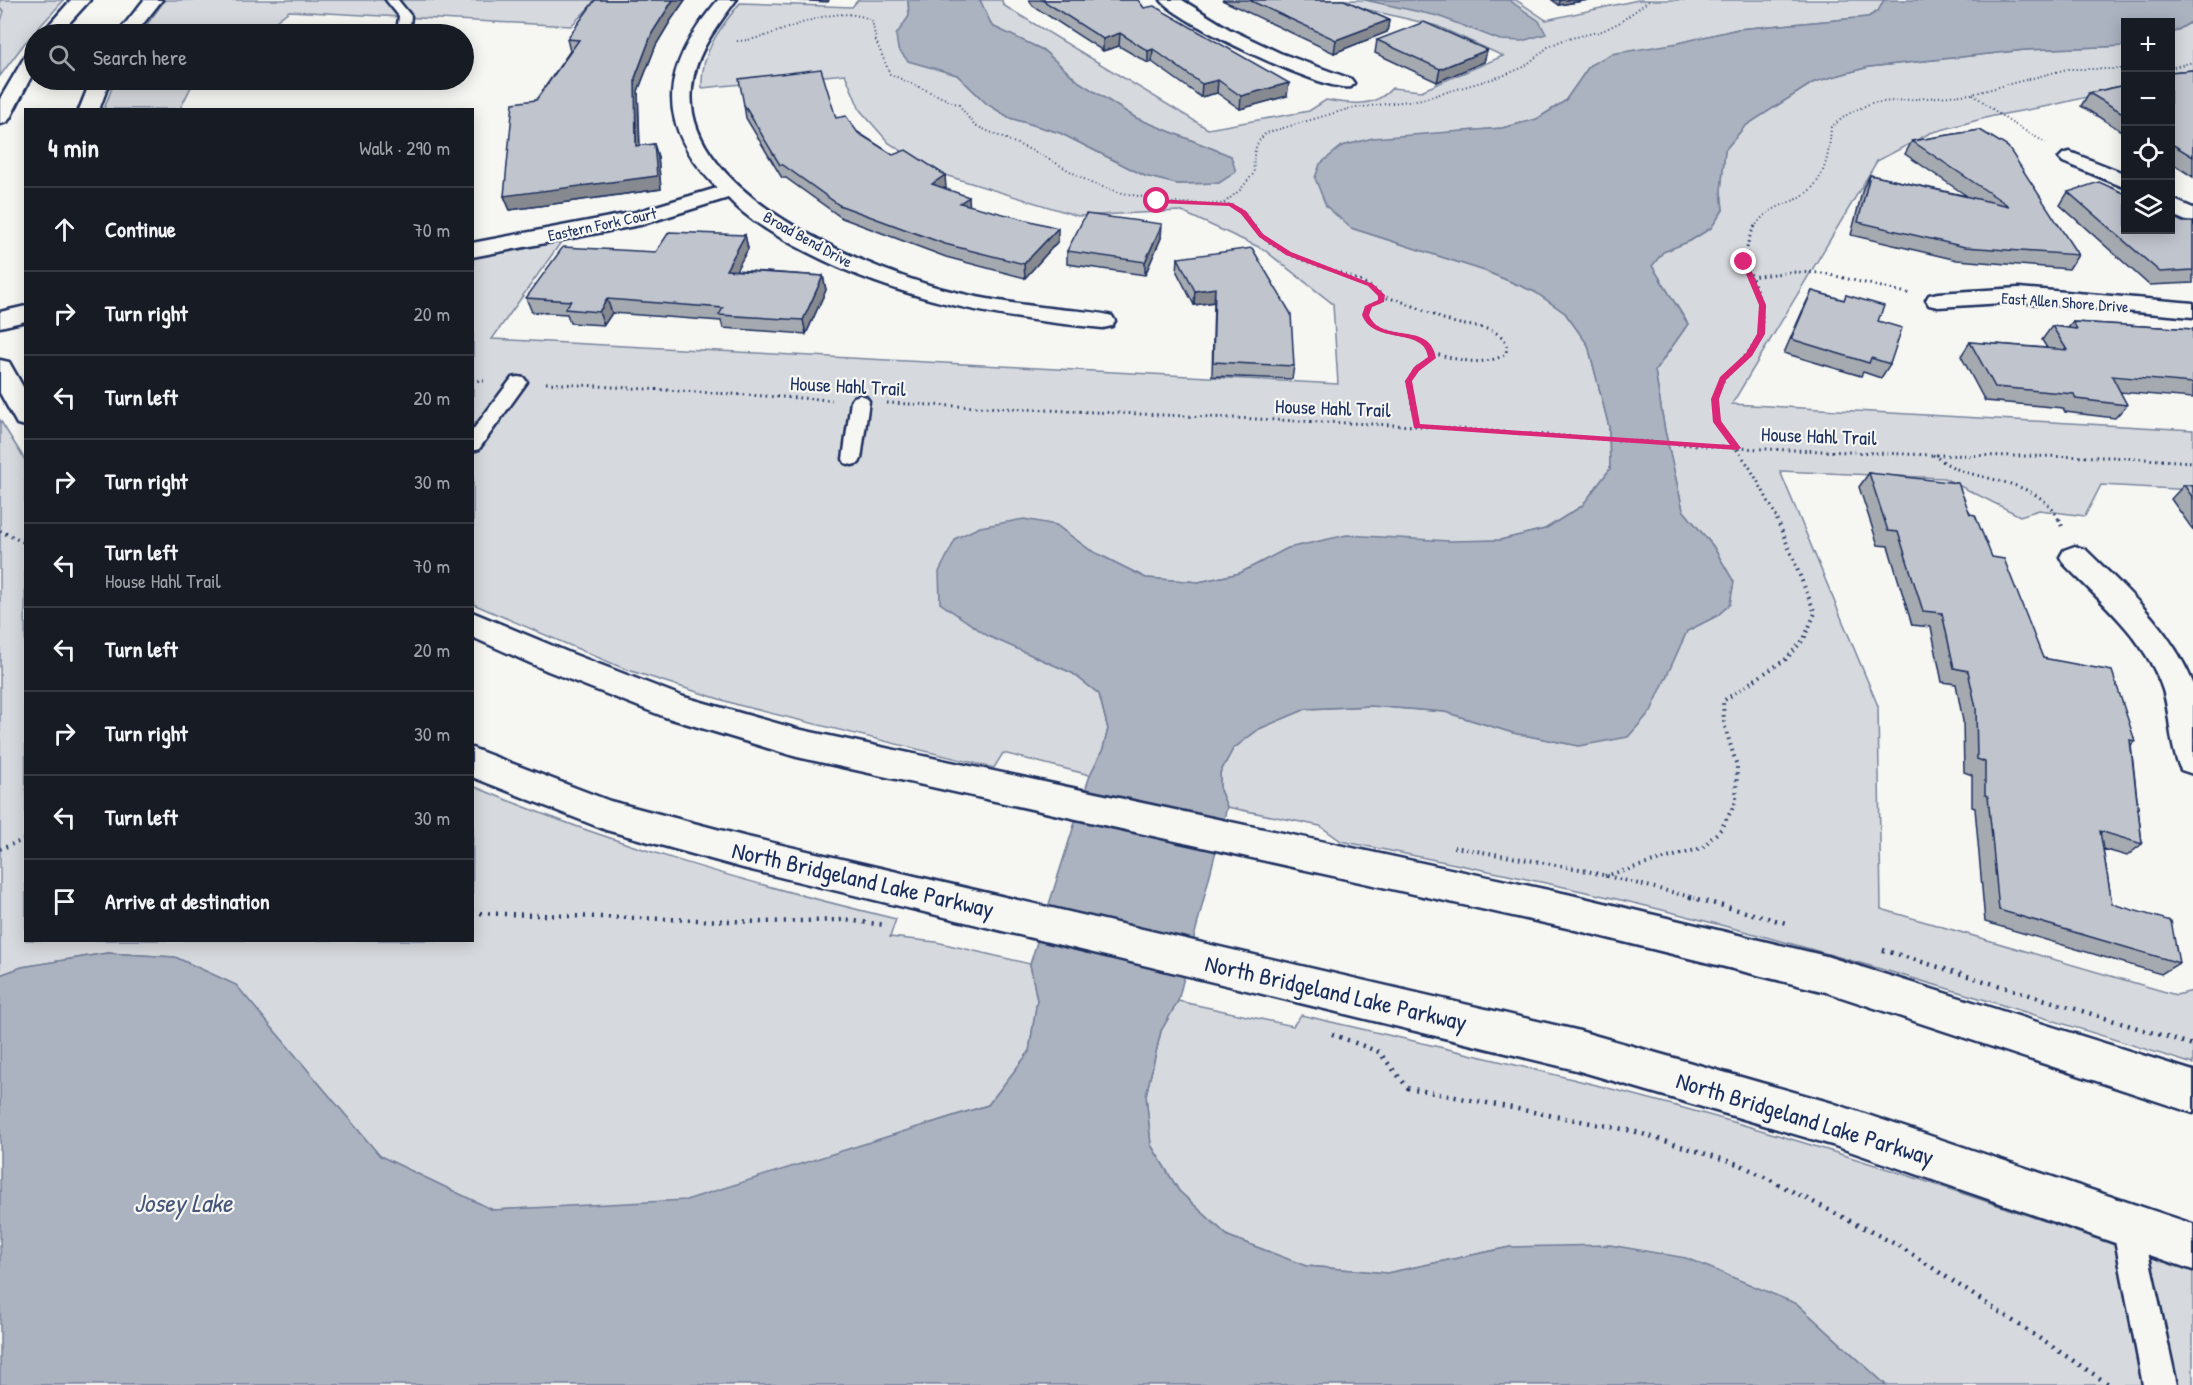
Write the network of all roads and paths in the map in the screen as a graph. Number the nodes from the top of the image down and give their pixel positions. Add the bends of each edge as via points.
1 (81, 0) edge
2 (153, 0) edge
3 (392, 0) edge
4 (727, 0) edge
5 (1170, 0) edge
6 (1650, 0) edge
7 (59, 24) edge
8 (134, 24) edge
9 (404, 24) edge
10 (737, 41) dead end
11 (2193, 62) edge
12 (2175, 67) edge
13 (2121, 69) edge
14 (24, 72) edge
15 (1344, 83) dead end
16 (96, 90) edge
17 (1972, 94) junction
18 (90, 108) edge
19 (0, 118) edge
20 (2070, 158) joint
21 (2121, 180) edge
22 (729, 191) junction
23 (1223, 204) junction
24 (2175, 208) edge
25 (2193, 217) edge
26 (474, 250) edge
27 (1750, 277) junction
28 (1382, 297) junction
29 (1938, 300) joint
30 (2193, 310) edge
31 (24, 314) edge
32 (0, 320) edge
33 (1103, 321) dead end
34 (1431, 353) junction
35 (0, 368) edge
36 (474, 380) edge
37 (518, 382) junction
38 (860, 401) junction
39 (24, 413) edge
40 (1416, 426) junction
41 (474, 442) edge
42 (1737, 448) junction
43 (1932, 455) junction
44 (852, 459) dead end
45 (2193, 462) edge
46 (0, 531) edge
47 (24, 542) edge
48 (2075, 557) joint
49 (474, 624) edge
50 (2193, 760) edge
51 (474, 763) edge
52 (24, 840) edge
53 (0, 849) edge
54 (1604, 876) dead end
55 (474, 913) edge
56 (891, 926) dead end
57 (1323, 1030) dead end
58 (2193, 1092) edge
59 (2127, 1224) junction
60 (2193, 1247) edge
61 (2110, 1385) edge
62 (2160, 1385) edge

1 - 7 main road
2 - 8 main road
3 - 9 lane via 405,16
4 - 22 main road, Broad Bend Drive via 696,40 686,66 682,95 685,124 700,153
5 - 15 main road via 1223,33 1273,57
6 - 23 path via 1619,23 1563,40 1524,67 1502,76 1423,99 1348,109 1266,133 1253,153 1254,173
10 - 23 path via 765,37 790,23 819,14 847,12 867,16 872,20 890,74 959,105 986,132 1118,192 1174,203
11 - 12 path
13 - 17 path via 2067,69
14 - 19 main road
16 - 18 main road
17 - 20 path
17 - 27 path via 1871,103 1831,127 1825,172 1806,193 1765,211 1745,244 1744,262
20 - 21 main road
22 - 26 main road, Eastern Fork Court via 640,218
22 - 33 main road, Broad Bend Drive via 768,219 838,259 886,278 937,295 989,306
23 - 28 path via 1244,212 1261,236 1289,254 1370,285
24 - 25 main road
27 - 29 path via 1823,273
27 - 42 path via 1762,305 1761,334 1749,355 1723,379 1715,399 1717,422
28 - 34 path via 1369,306 1365,315 1369,323 1379,330 1424,340
28 - 34 path via 1409,301 1455,323 1493,332 1504,338 1508,346 1506,354 1488,362
29 - 30 main road, East Allen Shore Drive via 2019,295
31 - 32 main road
34 - 40 path via 1432,358 1416,369 1408,381
35 - 39 main road
36 - 37 path, House Hahl Trail
37 - 38 path, House Hahl Trail
37 - 41 lane
38 - 40 path, House Hahl Trail
38 - 44 lane
40 - 42 path, House Hahl Trail
42 - 43 path, House Hahl Trail
42 - 54 path via 1776,517 1815,613 1804,639 1786,659 1723,701 1724,724 1737,766 1736,802 1721,828 1702,848
43 - 45 path, House Hahl Trail
43 - 48 path via 1945,466 2027,490 2044,500 2054,509
46 - 47 path
48 - 50 main road via 2139,621 2172,671 2186,717
49 - 58 main road via 677,708 798,742 1568,911 1826,974
51 - 59 main road, North Bridgeland Lake Parkway via 606,815 743,852 1576,1050 1832,1124
52 - 53 path
55 - 56 path via 760,922 845,920
57 - 61 path via 1379,1052 1408,1088 1633,1131 1741,1165 1901,1247
59 - 60 main road, North Bridgeland Lake Parkway
59 - 62 lane

